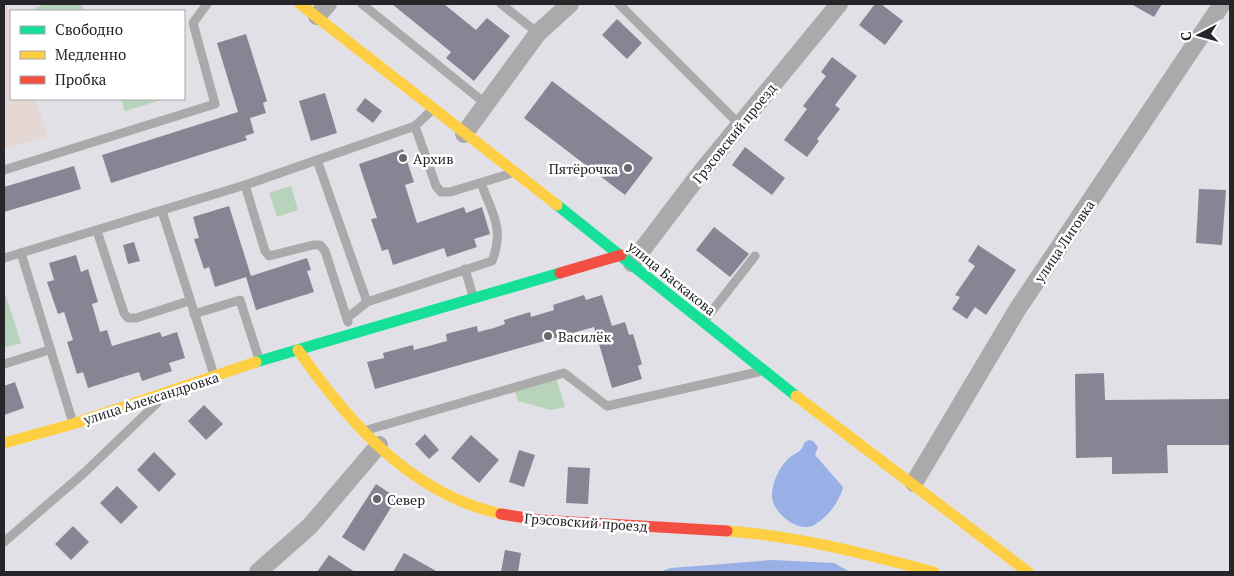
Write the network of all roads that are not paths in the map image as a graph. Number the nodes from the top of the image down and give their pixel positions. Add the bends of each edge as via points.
1 (207, 4) edge
2 (300, 4) edge
3 (362, 4) edge
4 (501, 4) edge
5 (570, 4) edge
6 (619, 4) edge
7 (839, 4) edge
8 (1222, 4) edge
9 (322, 10) edge
10 (538, 33) junction
11 (486, 104) junction
12 (433, 109) junction
13 (415, 126) junction
14 (740, 126) junction
15 (464, 134) junction
16 (317, 160) junction
17 (4, 170) edge
18 (514, 173) junction
19 (481, 183) junction
20 (245, 185) junction
21 (162, 211) junction
22 (97, 231) junction
23 (21, 253) junction
24 (756, 256) dead end
25 (4, 258) edge
26 (627, 259) junction
27 (465, 270) junction
28 (474, 298) junction
29 (189, 301) junction
30 (367, 302) junction
31 (194, 314) junction
32 (347, 318) junction
33 (703, 322) junction
34 (352, 334) junction
35 (49, 350) junction
36 (298, 350) junction
37 (260, 361) junction
38 (4, 364) edge
39 (764, 371) junction
40 (214, 378) junction
41 (168, 393) junction
42 (73, 424) junction
43 (364, 431) junction
44 (4, 443) edge
45 (379, 445) junction
46 (914, 483) junction
47 (4, 542) edge
48 (258, 572) edge
49 (934, 572) edge
50 (1028, 572) edge

1 - 17 lane via 193,23 215,104
2 - 9 street, улица Баскакова
3 - 11 lane
4 - 10 lane
5 - 10 street
6 - 14 lane
7 - 14 street, Грэсовский проезд
8 - 46 street, улица Лиговка via 1016,310
9 - 12 street, улица Баскакова
10 - 11 street
11 - 15 street
12 - 13 lane
12 - 15 street, улица Баскакова
13 - 16 lane
13 - 19 lane via 441,192
14 - 26 street, Грэсовский проезд
15 - 18 street, улица Баскакова
16 - 20 lane
16 - 30 lane
18 - 19 lane
18 - 26 street, улица Баскакова
19 - 27 lane via 498,228 498,245 492,261
20 - 21 lane
20 - 32 lane via 265,251 269,256 320,245 325,251
21 - 22 lane
21 - 29 lane
22 - 23 lane
22 - 29 lane via 128,318
23 - 25 lane
23 - 35 lane
24 - 33 lane
26 - 28 street, улица Александровка
26 - 33 street, улица Баскакова
27 - 28 lane
27 - 30 lane
28 - 34 street, улица Александровка
29 - 31 lane
30 - 32 lane
31 - 37 lane via 240,300
31 - 40 lane
32 - 34 lane
33 - 39 street, улица Баскакова
34 - 36 street, улица Александровка
35 - 38 lane
35 - 42 lane
36 - 37 street, улица Александровка
36 - 43 street, Грэсовский проезд via 326,392
37 - 40 street, улица Александровка
39 - 43 lane via 606,406 564,373
39 - 46 street, улица Баскакова
40 - 41 street, улица Александровка
41 - 42 street, улица Александровка
41 - 47 lane via 84,473
42 - 44 street, улица Александровка
43 - 45 street, Грэсовский проезд
45 - 48 street via 310,526
45 - 49 street, Грэсовский проезд via 440,493 470,506 507,516 768,534 852,550
46 - 50 street, улица Баскакова

